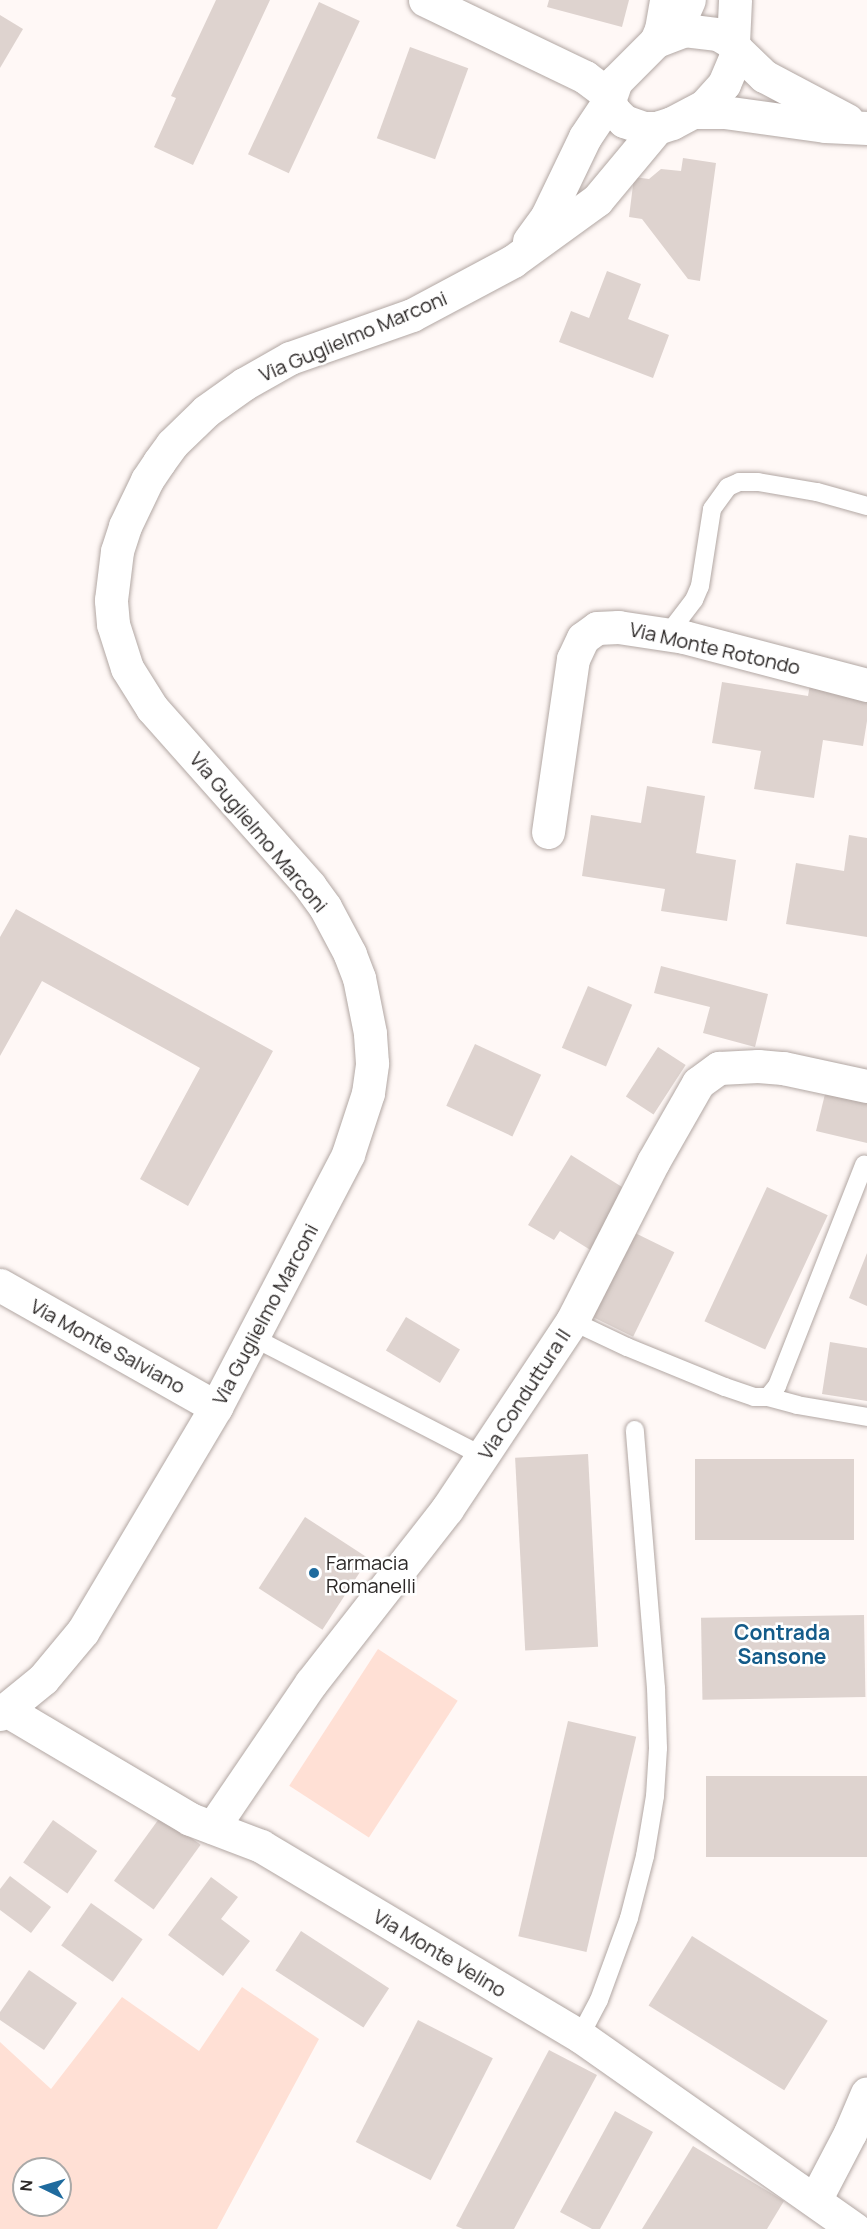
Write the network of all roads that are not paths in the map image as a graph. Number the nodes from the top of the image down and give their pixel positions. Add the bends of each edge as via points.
1 (425, 0) edge
2 (666, 0) edge
3 (689, 0) edge
4 (735, 0) edge
5 (513, 41) junction
6 (656, 44) junction
7 (735, 46) junction
8 (609, 99) junction
9 (694, 112) junction
10 (657, 128) junction
11 (865, 128) edge
12 (513, 261) junction
13 (867, 506) edge
14 (668, 634) junction
15 (867, 685) edge
16 (548, 832) dead end
17 (867, 1086) edge
18 (864, 1165) dead end
19 (0, 1285) edge
20 (572, 1321) junction
21 (254, 1338) junction
22 (768, 1397) junction
23 (216, 1407) junction
24 (867, 1417) edge
25 (635, 1430) dead end
26 (483, 1456) junction
27 (3, 1712) edge
28 (213, 1827) junction
29 (580, 2036) junction
30 (867, 2093) edge
31 (815, 2200) junction
32 (855, 2229) edge

1 - 5 street
2 - 6 street
3 - 6 street
4 - 7 street
5 - 6 street via 599,66
5 - 8 street via 592,81
6 - 7 street via 707,32 727,37
6 - 8 street via 618,77
7 - 9 street via 729,75 717,93
7 - 11 street via 764,76
8 - 10 street via 624,121 637,127
8 - 12 street via 579,149 547,216
9 - 10 street
9 - 11 street
10 - 12 street, Via Guglielmo Marconi via 597,200
12 - 21 street, Via Guglielmo Marconi via 412,315 290,358 224,398 188,427 159,462 135,503 117,551 111,600 113,624 138,688 315,893 350,954 366,1005 372,1063 360,1124
13 - 14 lane via 758,482 739,482 728,487 712,509 700,586
14 - 15 street, Via Monte Rotondo
14 - 16 street, Via Monte Rotondo via 607,627 590,632 578,646 570,675
17 - 20 street, Via Conduttura II via 765,1066 728,1066 705,1076 693,1090 653,1162
18 - 22 lane via 777,1386
19 - 23 street, Via Monte Salviano
20 - 22 lane via 725,1387 754,1397
20 - 26 street, Via Conduttura II
21 - 23 street, Via Guglielmo Marconi
21 - 26 lane
22 - 24 lane via 797,1406
23 - 27 street, Via Guglielmo Marconi via 83,1631 43,1679
25 - 29 lane via 657,1698 656,1785 651,1825 629,1918 599,2000
26 - 28 street, Via Conduttura II via 447,1509 280,1725
27 - 28 street, Via Monte Velino via 189,1819
28 - 29 street, Via Monte Velino via 261,1846
29 - 31 street, Via Monte Velino
30 - 31 street
31 - 32 street, Via Monte Velino

